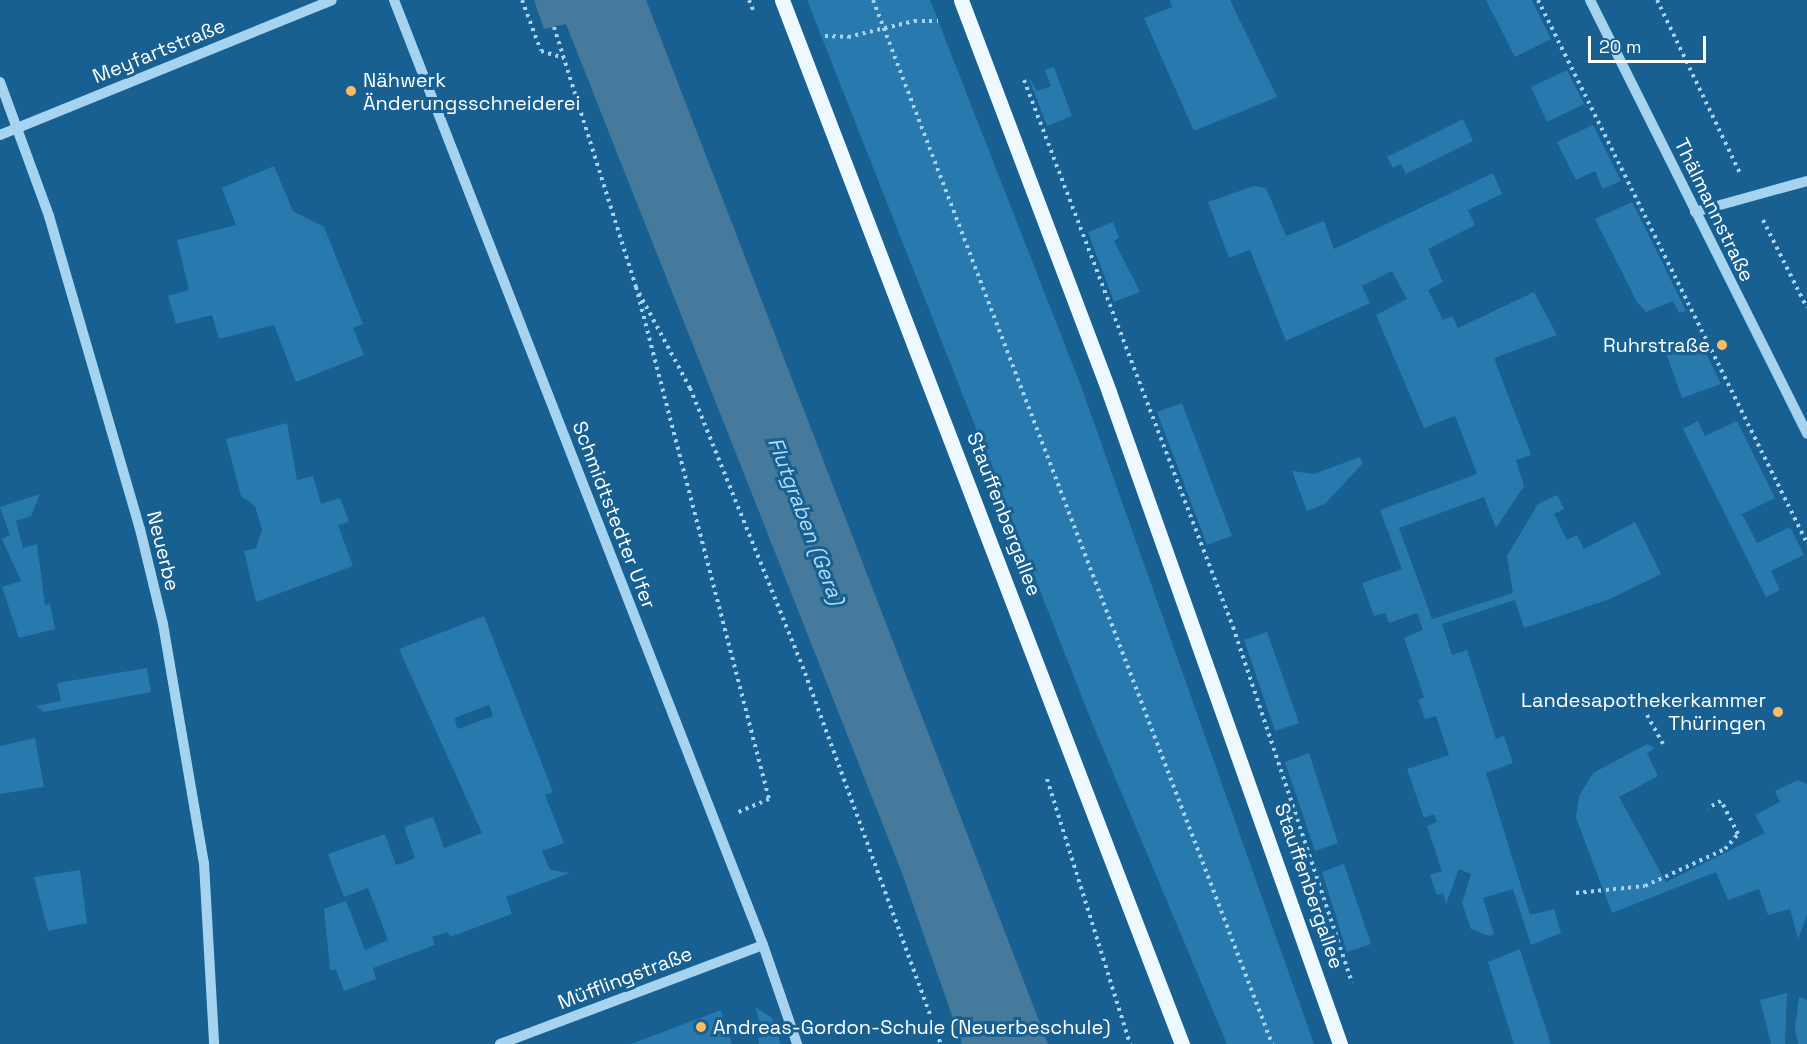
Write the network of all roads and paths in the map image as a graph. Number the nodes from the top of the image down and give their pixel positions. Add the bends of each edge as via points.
1 (332, 0) edge
2 (394, 0) edge
3 (522, 0) edge
4 (749, 0) edge
5 (782, 0) edge
6 (873, 0) edge
7 (961, 0) edge
8 (1538, 0) edge
9 (1590, 0) edge
10 (1657, 0) edge
11 (757, 21) dead end
12 (969, 22) junction
13 (555, 27) dead end
14 (884, 27) junction
15 (801, 46) junction
16 (564, 58) junction
17 (1023, 75) dead end
18 (0, 82) edge
19 (16, 128) junction
20 (0, 135) edge
21 (1807, 181) edge
22 (1751, 195) junction
23 (1695, 212) junction
24 (636, 287) junction
25 (1807, 308) edge
26 (1807, 434) edge
27 (1807, 543) edge
28 (1647, 716) dead end
29 (1663, 744) dead end
30 (1043, 766) dead end
31 (1708, 808) dead end
32 (715, 821) junction
33 (1576, 893) dead end
34 (763, 945) junction
35 (1353, 988) dead end
36 (214, 1044) edge
37 (500, 1044) edge
38 (797, 1044) edge
39 (941, 1044) edge
40 (1131, 1044) edge
41 (1182, 1044) edge
42 (1272, 1044) edge
43 (1340, 1044) edge

1 - 19 street, Meyfartstraße
2 - 32 street, Schmidtstedter Ufer
3 - 16 path via 541,51
4 - 11 path
5 - 15 main road, Stauffenbergallee
6 - 14 path
7 - 12 main road, Stauffenbergallee
8 - 27 path
9 - 23 street, Thälmannstraße
10 - 22 path
12 - 14 path via 914,21
12 - 43 main road, Stauffenbergallee via 1121,425
13 - 16 path
14 - 15 path via 848,38 828,34
14 - 42 path
15 - 41 main road, Stauffenbergallee
16 - 24 path
17 - 35 path via 1233,627
18 - 19 street, Neuerbe
19 - 20 street, Meyfartstraße
19 - 36 street, Neuerbe via 86,339 163,624 203,852
21 - 22 street
22 - 23 street
22 - 25 path
23 - 26 street, Thälmannstraße
24 - 32 path via 770,799
24 - 39 path via 690,388 801,662
28 - 29 path
30 - 40 path
31 - 33 path via 1721,801 1738,834 1725,849 1645,886
32 - 34 street, Schmidtstedter Ufer
34 - 37 street, Müfflingstraße
34 - 38 street, Schmidtstedter Ufer

